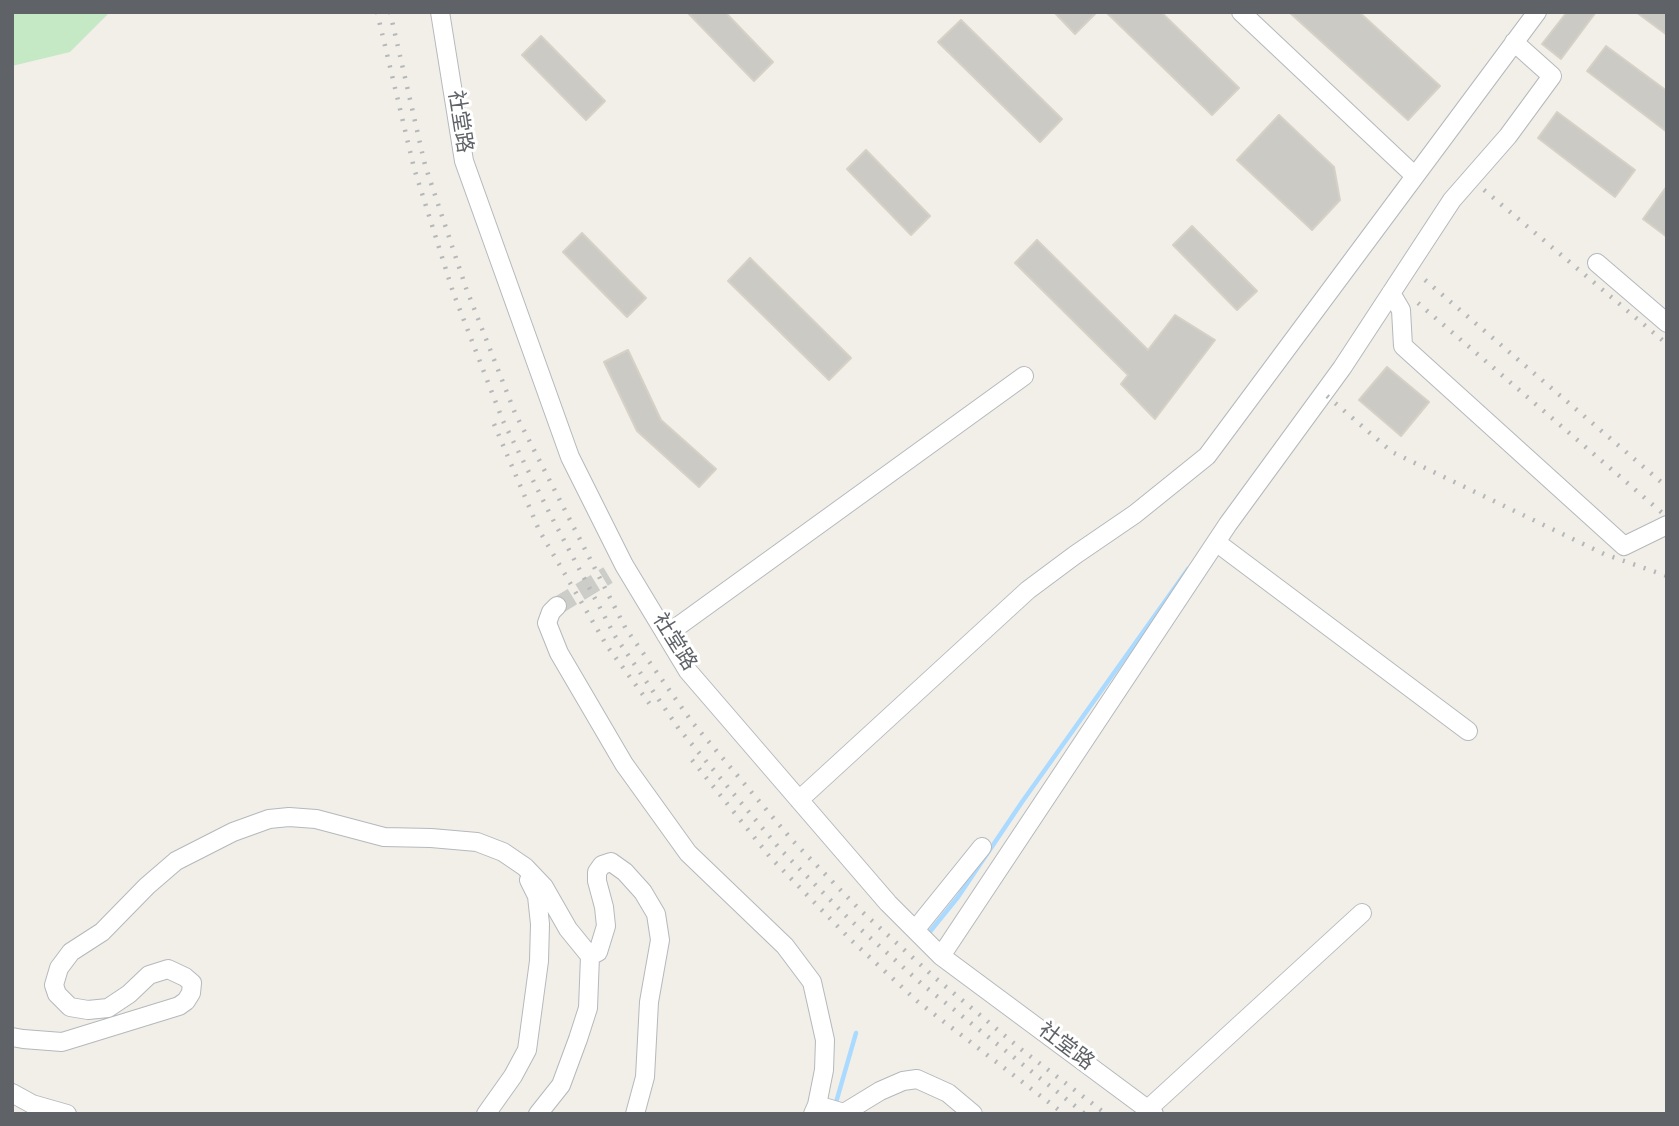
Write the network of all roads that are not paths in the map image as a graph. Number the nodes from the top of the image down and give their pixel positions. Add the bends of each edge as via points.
1 (440, 12) edge
2 (1241, 12) edge
3 (1537, 12) edge
4 (1514, 42) junction
5 (1415, 176) junction
6 (1597, 263) dead end
7 (1391, 293) junction
8 (1667, 323) edge
9 (1024, 376) dead end
10 (1667, 525) edge
11 (1216, 542) junction
12 (624, 565) junction
13 (608, 575) tunnel mouth
14 (557, 606) dead end
15 (666, 635) junction
16 (1468, 731) dead end
17 (799, 800) junction
18 (982, 847) dead end
19 (525, 867) junction
20 (1363, 913) dead end
21 (915, 930) junction
22 (590, 956) junction
23 (941, 956) junction
24 (12, 1037) edge
25 (12, 1093) edge
26 (818, 1109) edge
27 (1151, 1111) edge
28 (844, 1113) edge
29 (67, 1114) edge
30 (486, 1114) edge
31 (538, 1114) edge
32 (635, 1114) edge
33 (973, 1114) edge

1 - 12 street, 社堂路 via 464,161 569,457
2 - 5 street
3 - 4 street
4 - 5 street
4 - 7 street via 1552,76 1508,136 1451,200
5 - 17 street via 1207,456 1028,590
6 - 8 street
7 - 10 street via 1401,310 1403,346 1624,547
7 - 11 street
9 - 15 street
11 - 16 street
11 - 23 street
12 - 13 street
12 - 15 street, 社堂路
14 - 26 street via 547,622 559,653 624,764 688,853 785,946 812,982 825,1040
15 - 17 street, 社堂路 via 688,671
17 - 21 street, 社堂路
18 - 21 street
19 - 22 street via 544,887
19 - 24 street via 477,842 384,837 316,819 269,819 176,861 102,932 71,953 59,968 54,985 70,1007 108,1008 149,975 168,969 192,983 186,1001 62,1042
19 - 30 street via 537,896 540,924 527,1050
20 - 27 street
21 - 23 street, 社堂路
22 - 31 street via 588,1008 578,1040 561,1085
22 - 32 street via 598,952 606,926 597,872 611,862 643,892 656,914 660,940 649,1002 645,1077
23 - 27 street, 社堂路
25 - 29 street
26 - 28 street
28 - 33 street via 880,1091 917,1079 948,1093

